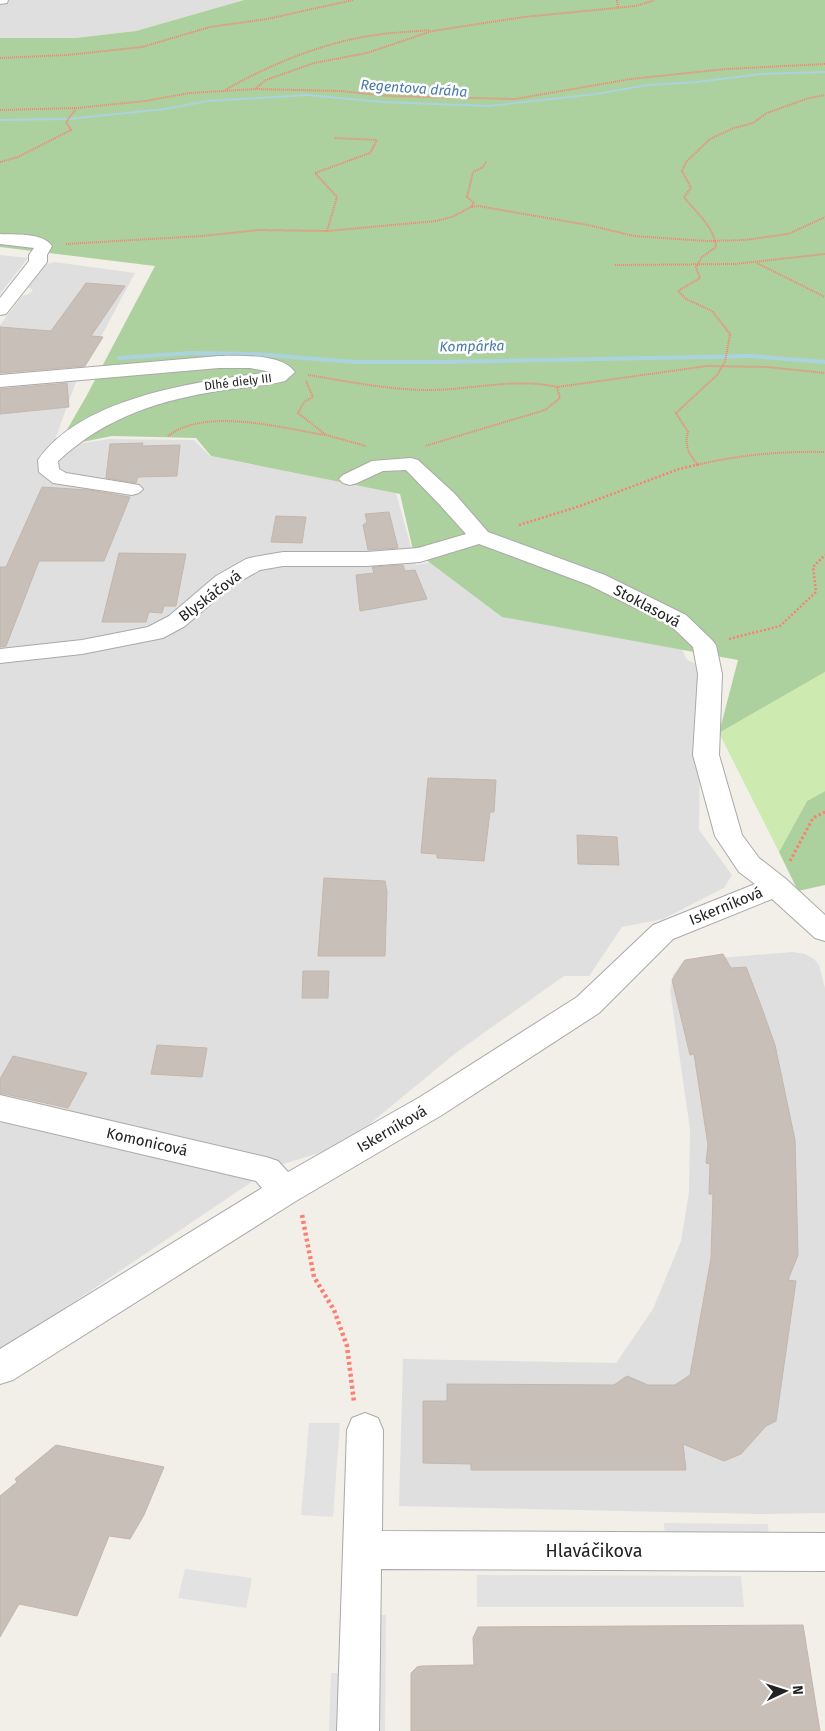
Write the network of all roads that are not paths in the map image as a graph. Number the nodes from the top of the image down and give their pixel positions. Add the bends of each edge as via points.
1 (0, 239) edge
2 (0, 310) edge
3 (0, 381) edge
4 (350, 479) dead end
5 (132, 490) dead end
6 (480, 537) junction
7 (0, 656) edge
8 (776, 886) junction
9 (825, 931) edge
10 (0, 1108) edge
11 (284, 1191) junction
12 (0, 1368) edge
13 (365, 1430) road end
14 (362, 1550) junction
15 (825, 1552) edge
16 (358, 1731) edge

1 - 2 street via 36,242 40,254
3 - 5 street, Dlhé diely III via 215,362 248,362 283,368 285,372 278,377 231,381 161,395 119,411 76,434 48,460 49,472 60,479
4 - 6 street, Stoklasová via 379,465 411,464
6 - 7 street, Blyskáčová via 420,555 283,559 254,564 224,582 177,621 155,633 82,647
6 - 8 street, Stoklasová via 597,580 678,620 704,645 710,674 706,755 729,836 748,865
8 - 9 street
8 - 11 street, Iskerníková via 663,932 588,1005 431,1106
10 - 11 street, Komonicová via 266,1170
11 - 12 street, Iskerníková
13 - 14 street
14 - 15 street, Hlaváčikova
14 - 16 street

